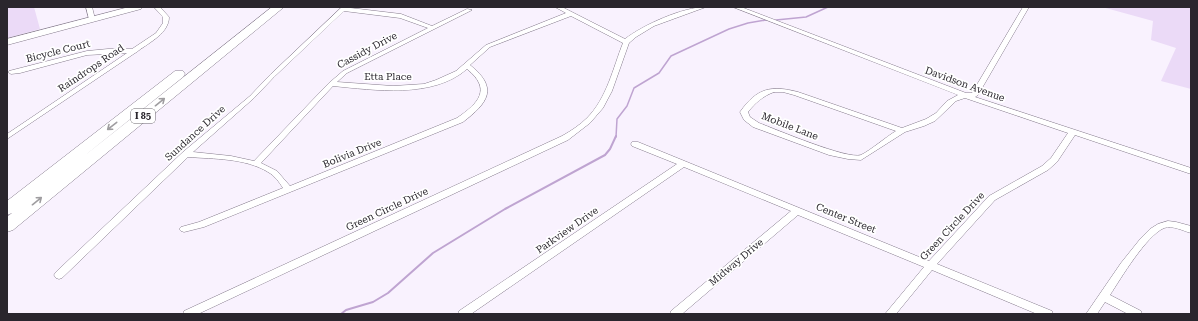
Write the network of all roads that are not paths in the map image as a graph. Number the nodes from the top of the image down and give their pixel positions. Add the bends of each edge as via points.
1 (89, 7) edge
2 (138, 7) edge
3 (157, 7) edge
4 (265, 7) edge
5 (279, 7) edge
6 (558, 7) edge
7 (702, 7) edge
8 (736, 7) edge
9 (1026, 7) edge
10 (344, 8) edge
11 (469, 10) dead end
12 (570, 14) junction
13 (92, 19) junction
14 (432, 28) junction
15 (7, 42) edge
16 (626, 42) junction
17 (135, 51) junction
18 (467, 66) junction
19 (11, 72) dead end
20 (331, 84) junction
21 (962, 95) junction
22 (902, 130) junction
23 (1073, 132) junction
24 (7, 137) edge
25 (635, 144) dead end
26 (186, 154) junction
27 (257, 163) junction
28 (683, 164) junction
29 (1191, 171) edge
30 (289, 190) junction
31 (7, 209) edge
32 (798, 210) junction
33 (7, 226) edge
34 (184, 229) dead end
35 (1191, 230) edge
36 (931, 265) junction
37 (59, 275) dead end
38 (1105, 297) junction
39 (188, 314) edge
40 (464, 314) edge
41 (675, 314) edge
42 (890, 314) edge
43 (1048, 314) edge
44 (1091, 314) edge
45 (1137, 314) edge

1 - 13 street
2 - 13 street
3 - 17 street, Raindrops Road via 166,17 166,23 158,34
4 -> 31 highway, I 85
33 -> 5 highway, I 85
6 - 12 street
7 - 16 street via 645,29
8 - 21 street, Davidson Avenue
9 - 21 street, Mobile Lane via 974,95
10 - 14 street via 401,16
10 - 26 street, Sundance Drive via 252,97
11 - 14 street, Cassidy Drive
12 - 16 street
12 - 18 street, Etta Place via 488,46
13 - 15 street
14 - 20 street, Cassidy Drive via 345,72
16 - 39 street, Green Circle Drive via 603,103 578,129 558,141
17 - 19 street, Bicycle Court via 80,54
17 - 24 street, Raindrops Road
18 - 20 street, Etta Place via 435,83 415,87 384,88
18 - 30 street, Bolivia Drive via 480,76 484,84 482,99 473,112 445,127
20 - 27 street, Cassidy Drive
21 - 22 street, Mobile Lane via 956,96 930,120
21 - 23 street, Davidson Avenue
22 - 22 street, Mobile Lane via 860,158 848,157 756,125 744,112 749,104 764,93 783,90 796,92
23 - 29 street, Davidson Avenue
23 - 36 street, Green Circle Drive via 1054,160 1034,176 992,198
25 - 28 street, Center Street
26 - 27 street
26 - 37 street, Sundance Drive
27 - 30 street via 272,171
28 - 32 street, Center Street
28 - 40 street, Parkview Drive
30 - 34 street, Bolivia Drive via 201,226
32 - 36 street, Center Street
32 - 41 street, Midway Drive
35 - 38 street via 1174,224 1154,230
36 - 42 street, Green Circle Drive
36 - 43 street, Center Street
38 - 44 street
38 - 45 street

